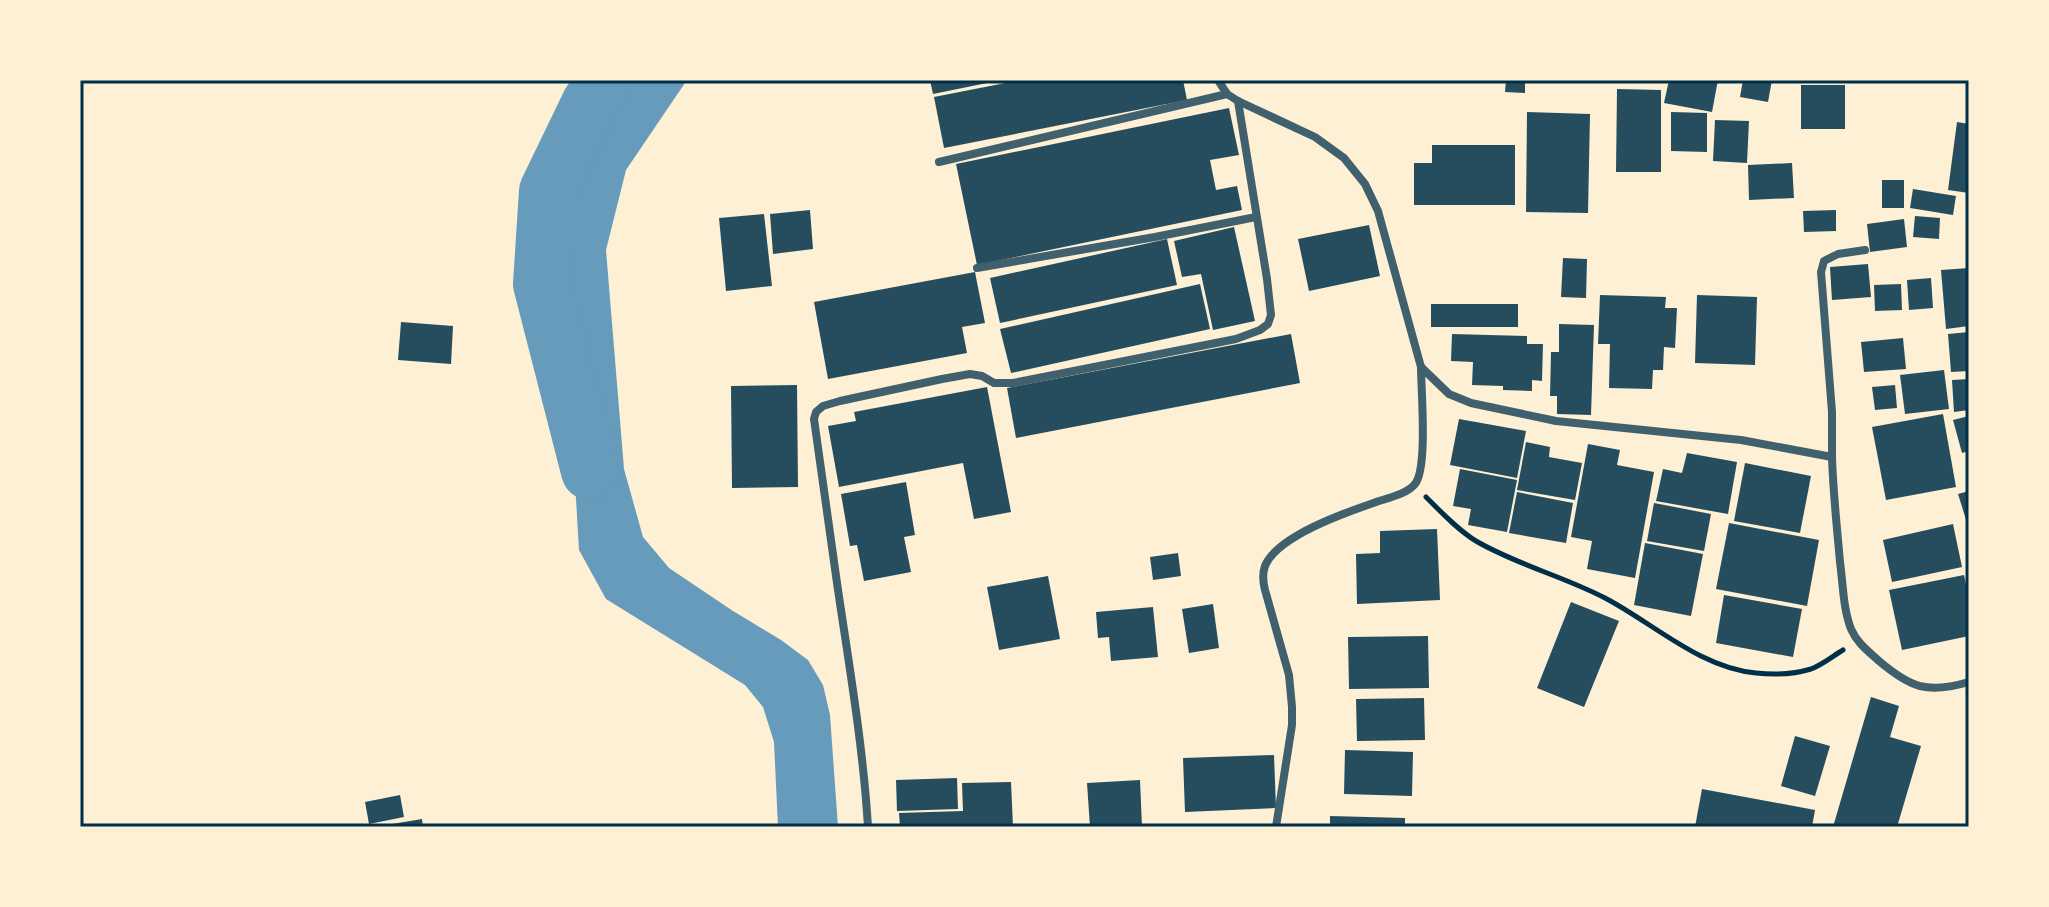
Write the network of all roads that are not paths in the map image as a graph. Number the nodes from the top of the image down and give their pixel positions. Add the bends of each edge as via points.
1 (1218, 80) edge
2 (1227, 94) junction
3 (1238, 101) junction
4 (939, 162) dead end
5 (1256, 217) junction
6 (1865, 250) dead end
7 (977, 268) dead end
8 (1421, 367) junction
9 (1832, 457) junction
10 (1969, 682) edge
11 (868, 827) edge
12 (1276, 827) edge

1 - 2 street
2 - 3 street
2 - 4 street
3 - 5 street
3 - 8 street via 1315,137 1344,158 1365,184 1378,211
5 - 7 street
5 - 11 street via 1271,315 1260,330 1013,383 970,374 942,379 840,401 816,412
6 - 9 street via 1824,261 1821,272
8 - 9 street via 1449,394 1471,403 1556,421 1741,440
8 - 12 street via 1421,472 1415,486 1309,529 1266,563 1265,590 1289,675 1292,707
9 - 10 street via 1844,597 1857,641 1900,679 1939,689

